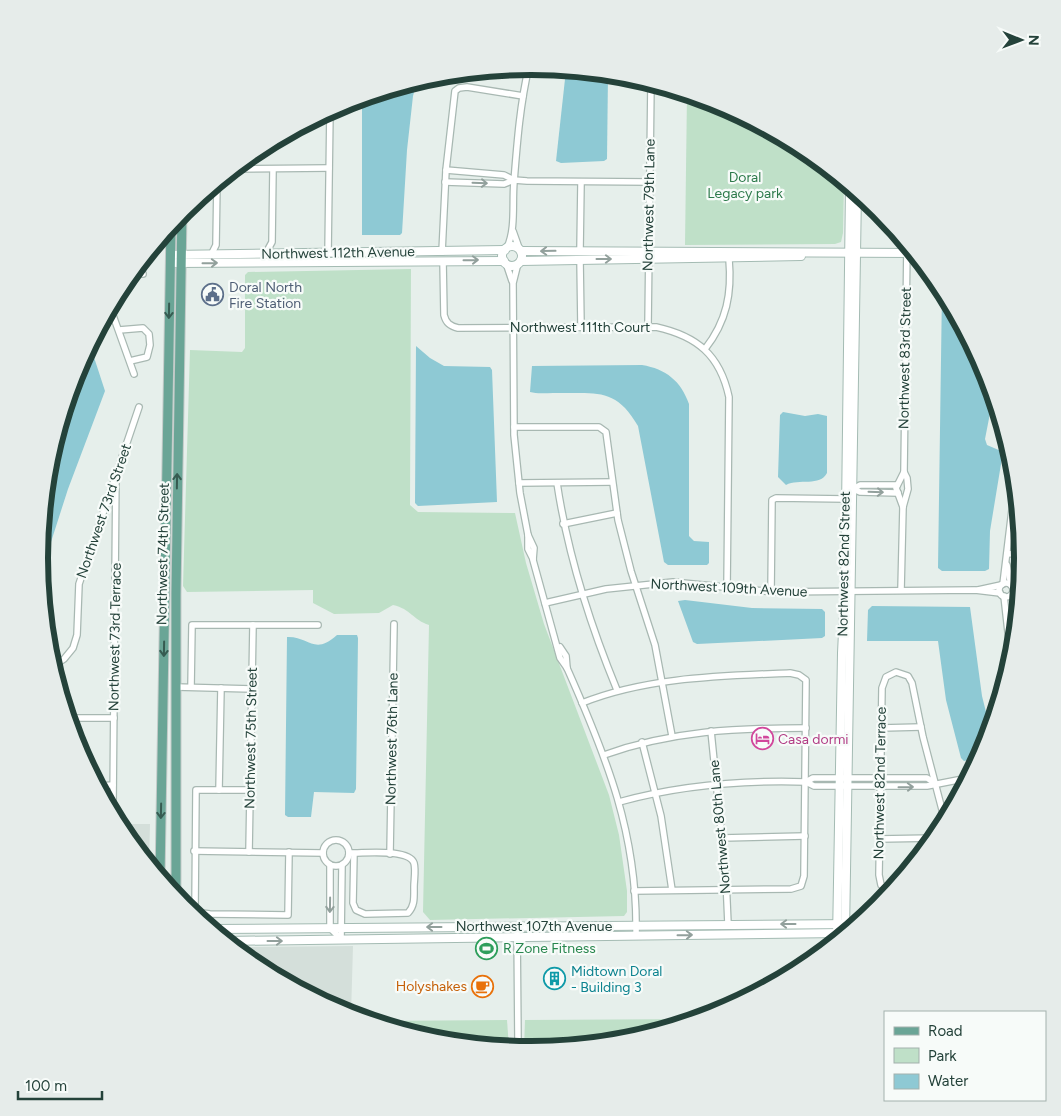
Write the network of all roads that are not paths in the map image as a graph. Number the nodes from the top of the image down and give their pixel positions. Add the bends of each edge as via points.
1 (527, 75) edge
2 (651, 90) edge
3 (523, 96) junction
4 (330, 119) edge
5 (329, 168) junction
6 (244, 169) edge
7 (273, 169) junction
8 (446, 170) junction
9 (514, 180) junction
10 (445, 182) junction
11 (650, 182) junction
12 (581, 183) junction
13 (217, 191) edge
14 (850, 196) edge
15 (856, 202) edge
16 (182, 224) edge
17 (512, 230) junction
18 (171, 236) edge
19 (506, 249) junction
20 (520, 249) junction
21 (580, 250) junction
22 (903, 250) edge
23 (328, 252) junction
24 (442, 252) junction
25 (722, 252) junction
26 (266, 253) junction
27 (820, 253) junction
28 (853, 253) junction
29 (211, 255) junction
30 (649, 255) junction
31 (909, 258) edge
32 (170, 259) junction
33 (182, 259) junction
34 (580, 259) junction
35 (729, 259) junction
36 (443, 261) junction
37 (335, 262) junction
38 (505, 262) junction
39 (519, 262) junction
40 (513, 283) junction
41 (113, 315) edge
42 (581, 326) junction
43 (648, 326) junction
44 (512, 327) junction
45 (119, 330) junction
46 (706, 349) junction
47 (130, 361) junction
48 (134, 374) dead end
49 (139, 407) dead end
50 (514, 427) junction
51 (116, 471) junction
52 (904, 472) junction
53 (612, 482) junction
54 (557, 483) junction
55 (519, 484) junction
56 (897, 485) junction
57 (851, 488) junction
58 (898, 493) junction
59 (846, 499) junction
60 (903, 507) junction
61 (617, 513) junction
62 (1011, 513) edge
63 (563, 524) junction
64 (1007, 554) junction
65 (1014, 554) edge
66 (1007, 563) junction
67 (636, 585) junction
68 (1002, 585) junction
69 (727, 588) junction
70 (901, 590) junction
71 (976, 590) junction
72 (1012, 590) edge
73 (848, 591) junction
74 (1008, 591) junction
75 (1012, 591) edge
76 (771, 592) junction
77 (581, 594) junction
78 (545, 603) junction
79 (394, 624) dead end
80 (252, 625) junction
81 (318, 625) dead end
82 (1008, 626) edge
83 (59, 662) edge
84 (662, 683) junction
85 (176, 687) junction
86 (191, 688) junction
87 (221, 688) junction
88 (252, 688) junction
89 (617, 690) junction
90 (582, 703) junction
91 (163, 712) junction
92 (75, 718) edge
93 (114, 718) junction
94 (921, 727) junction
95 (806, 728) junction
96 (881, 728) junction
97 (711, 731) junction
98 (672, 736) junction
99 (642, 742) junction
100 (176, 752) junction
101 (604, 755) junction
102 (880, 779) junction
103 (960, 780) edge
104 (806, 782) junction
105 (843, 782) junction
106 (717, 783) junction
107 (936, 784) junction
108 (113, 785) junction
109 (105, 786) edge
110 (880, 787) junction
111 (219, 790) junction
112 (250, 790) junction
113 (657, 793) junction
114 (113, 801) edge
115 (619, 802) junction
116 (942, 810) edge
117 (805, 836) junction
118 (722, 838) junction
119 (924, 838) edge
120 (879, 839) junction
121 (194, 852) junction
122 (249, 852) junction
123 (289, 852) junction
124 (323, 853) junction
125 (351, 853) junction
126 (390, 854) junction
127 (330, 865) junction
128 (342, 865) junction
129 (160, 868) edge
130 (330, 883) junction
131 (341, 883) junction
132 (176, 886) edge
133 (884, 887) edge
134 (672, 890) junction
135 (727, 890) junction
136 (634, 891) junction
137 (195, 905) edge
138 (202, 912) edge
139 (728, 924) junction
140 (841, 924) junction
141 (845, 924) edge
142 (636, 925) junction
143 (518, 926) junction
144 (841, 927) edge
145 (330, 928) junction
146 (341, 928) junction
147 (221, 929) edge
148 (833, 934) edge
149 (636, 935) junction
150 (518, 936) junction
151 (341, 939) junction
152 (236, 941) edge
153 (518, 1041) edge

1 - 3 street
2 - 11 street, Northwest 79th Lane
3 - 8 street via 459,88 454,96
3 - 9 street
4 - 5 street
5 - 7 street
5 - 23 street
6 - 7 street
7 - 26 street via 272,242
8 - 9 street via 504,175
8 - 10 street
10 -> 9 street via 504,184
9 - 12 street
9 - 17 street
10 - 24 street
11 - 12 street
11 - 30 street, Northwest 79th Lane
12 - 21 street
13 - 29 street via 216,244
14 - 28 street, Northwest 82nd Street
15 - 28 street, Northwest 82nd Street
16 - 33 main road, Northwest 74th Street
17 - 19 street
17 - 20 street
18 - 32 main road, Northwest 74th Street
19 - 20 street via 513,246
19 - 24 street, Northwest 112th Avenue
19 - 38 street
21 -> 20 street
20 - 39 street
21 - 30 street
22 - 28 street
23 - 24 street, Northwest 112th Avenue
23 - 26 street, Northwest 112th Avenue
23 - 37 street
25 - 27 street
25 - 30 street
25 - 35 street
26 - 29 street, Northwest 112th Avenue
27 - 28 street
27 - 35 street
28 - 57 street, Northwest 82nd Street
29 - 33 street, Northwest 112th Avenue
34 -> 30 street
30 - 35 street
30 - 43 street, Northwest 79th Lane
31 - 52 street, Northwest 83rd Street
32 - 33 street, Northwest 112th Avenue
32 -> 91 main road, Northwest 74th Street
33 -> 37 street, Northwest 112th Avenue
85 -> 33 main road, Northwest 74th Street
34 - 39 street
34 - 42 street
35 - 46 street via 727,310
36 - 37 street, Northwest 112th Avenue
36 -> 38 street, Northwest 112th Avenue
36 - 44 street, Northwest 111th Court via 446,321 458,328
38 - 39 street via 512,265
38 - 40 street
39 - 40 street
40 - 44 street
41 - 45 street
42 - 43 street, Northwest 111th Court
42 - 44 street, Northwest 111th Court
43 - 46 street, Northwest 111th Court via 682,334
44 - 50 street
45 - 47 street
45 - 47 street via 143,328 150,334 147,357
46 - 69 street, Northwest 111th Court via 722,374 730,404
47 - 48 street
49 - 51 street, Northwest 73rd Street
50 - 53 street via 602,428 607,438
50 - 55 street
51 - 83 street, Northwest 73rd Street via 79,584 77,635 73,648
51 - 93 street, Northwest 73rd Terrace
52 - 56 street, Northwest 83rd Street
52 - 60 street, Northwest 83rd Street via 908,489
53 - 54 street
53 - 61 street
54 - 55 street
54 - 63 street
55 - 78 street via 528,549
56 - 57 street
56 - 58 street, Northwest 83rd Street
57 -> 58 street via 860,492
57 - 59 street, Northwest 82nd Street
57 - 73 street, Northwest 82nd Street
58 - 60 street, Northwest 83rd Street
59 - 73 street, Northwest 82nd Street
59 - 76 street via 772,500
60 - 70 street, Northwest 83rd Street
61 - 63 street
61 - 67 street
62 - 64 street
63 - 77 street
64 - 65 street
64 - 66 street
66 - 68 street
66 - 74 street
67 - 69 street, Northwest 109th Avenue via 673,582
67 - 77 street, Northwest 109th Avenue
67 - 84 street via 654,638
68 - 71 street, Northwest 109th Avenue
68 - 74 street, Northwest 109th Avenue
68 - 74 street
69 - 76 street, Northwest 109th Avenue
70 - 71 street, Northwest 109th Avenue
70 - 73 street, Northwest 109th Avenue
71 - 74 street, Northwest 109th Avenue
72 - 74 street, Northwest 109th Avenue
73 - 76 street, Northwest 109th Avenue
73 - 105 street, Northwest 82nd Street
74 - 75 street, Northwest 109th Avenue
74 - 82 street
77 - 78 street, Northwest 109th Avenue
77 - 89 street
78 - 90 street
79 - 126 street, Northwest 76th Lane
80 - 81 street
80 - 86 street via 192,625
80 - 88 street, Northwest 75th Street
84 - 89 street
84 - 95 street via 790,673 803,677
84 - 98 street
85 - 86 street
85 - 100 main road, Northwest 74th Street
86 - 87 street
87 - 88 street
87 - 111 street
88 - 112 street, Northwest 75th Street
89 - 90 street
90 - 101 street
91 - 100 main road via 171,717 171,739
91 -> 129 main road, Northwest 74th Street
92 - 93 street
93 - 108 street, Northwest 73rd Terrace
94 - 96 street
94 - 96 street, Northwest 82nd Terrace via 912,684 908,676 896,672 886,678 882,688
94 - 107 street
95 - 97 street
95 - 104 street
96 - 102 street, Northwest 82nd Terrace
97 - 98 street
97 - 106 street, Northwest 80th Lane
98 - 99 street
99 - 101 street
99 - 113 street
100 - 132 main road, Northwest 74th Street
101 - 115 street
102 - 105 street
102 - 107 street via 927,778
102 - 110 street, Northwest 82nd Terrace
103 - 107 street
104 - 105 street via 813,778
104 - 106 street
104 - 117 street
105 - 110 street
105 - 140 street, Northwest 82nd Street
106 - 113 street
106 - 118 street, Northwest 80th Lane
110 -> 107 street
107 - 116 street
108 - 109 street
108 - 114 street, Northwest 73rd Terrace
110 - 120 street, Northwest 82nd Terrace
111 - 112 street
111 - 121 street via 196,790
112 - 122 street, Northwest 75th Street
113 - 115 street
113 - 134 street
115 - 136 street
117 - 118 street
117 - 135 street via 804,876 800,886 791,889
118 - 135 street, Northwest 80th Lane
119 - 120 street
120 - 133 street, Northwest 82nd Terrace via 879,881
121 - 122 street
121 - 137 street
122 - 123 street
123 - 124 street
123 - 138 street via 288,915
124 - 125 street via 326,845 337,840 344,843
124 - 127 street
125 - 126 street
125 - 126 street via 356,910 365,914 403,914 411,910 414,864 407,855
125 - 128 street
127 - 128 street
127 - 130 street
128 - 131 street
130 - 131 street
130 -> 145 street
131 - 146 street
134 - 135 street
134 - 136 street
135 - 139 street, Northwest 80th Lane
136 - 142 street
140 -> 139 street, Northwest 107th Avenue
139 - 142 street, Northwest 107th Avenue
140 - 141 street, Northwest 107th Avenue
140 - 144 street, Northwest 82nd Street
142 - 143 street, Northwest 107th Avenue
142 - 149 street
143 -> 146 street, Northwest 107th Avenue
143 - 150 street
145 - 146 street, Northwest 107th Avenue
145 - 147 street, Northwest 107th Avenue
145 - 151 street
146 - 151 street
149 -> 148 street, Northwest 107th Avenue
149 - 150 street, Northwest 107th Avenue
150 - 151 street, Northwest 107th Avenue
150 - 153 street
152 -> 151 street, Northwest 107th Avenue

